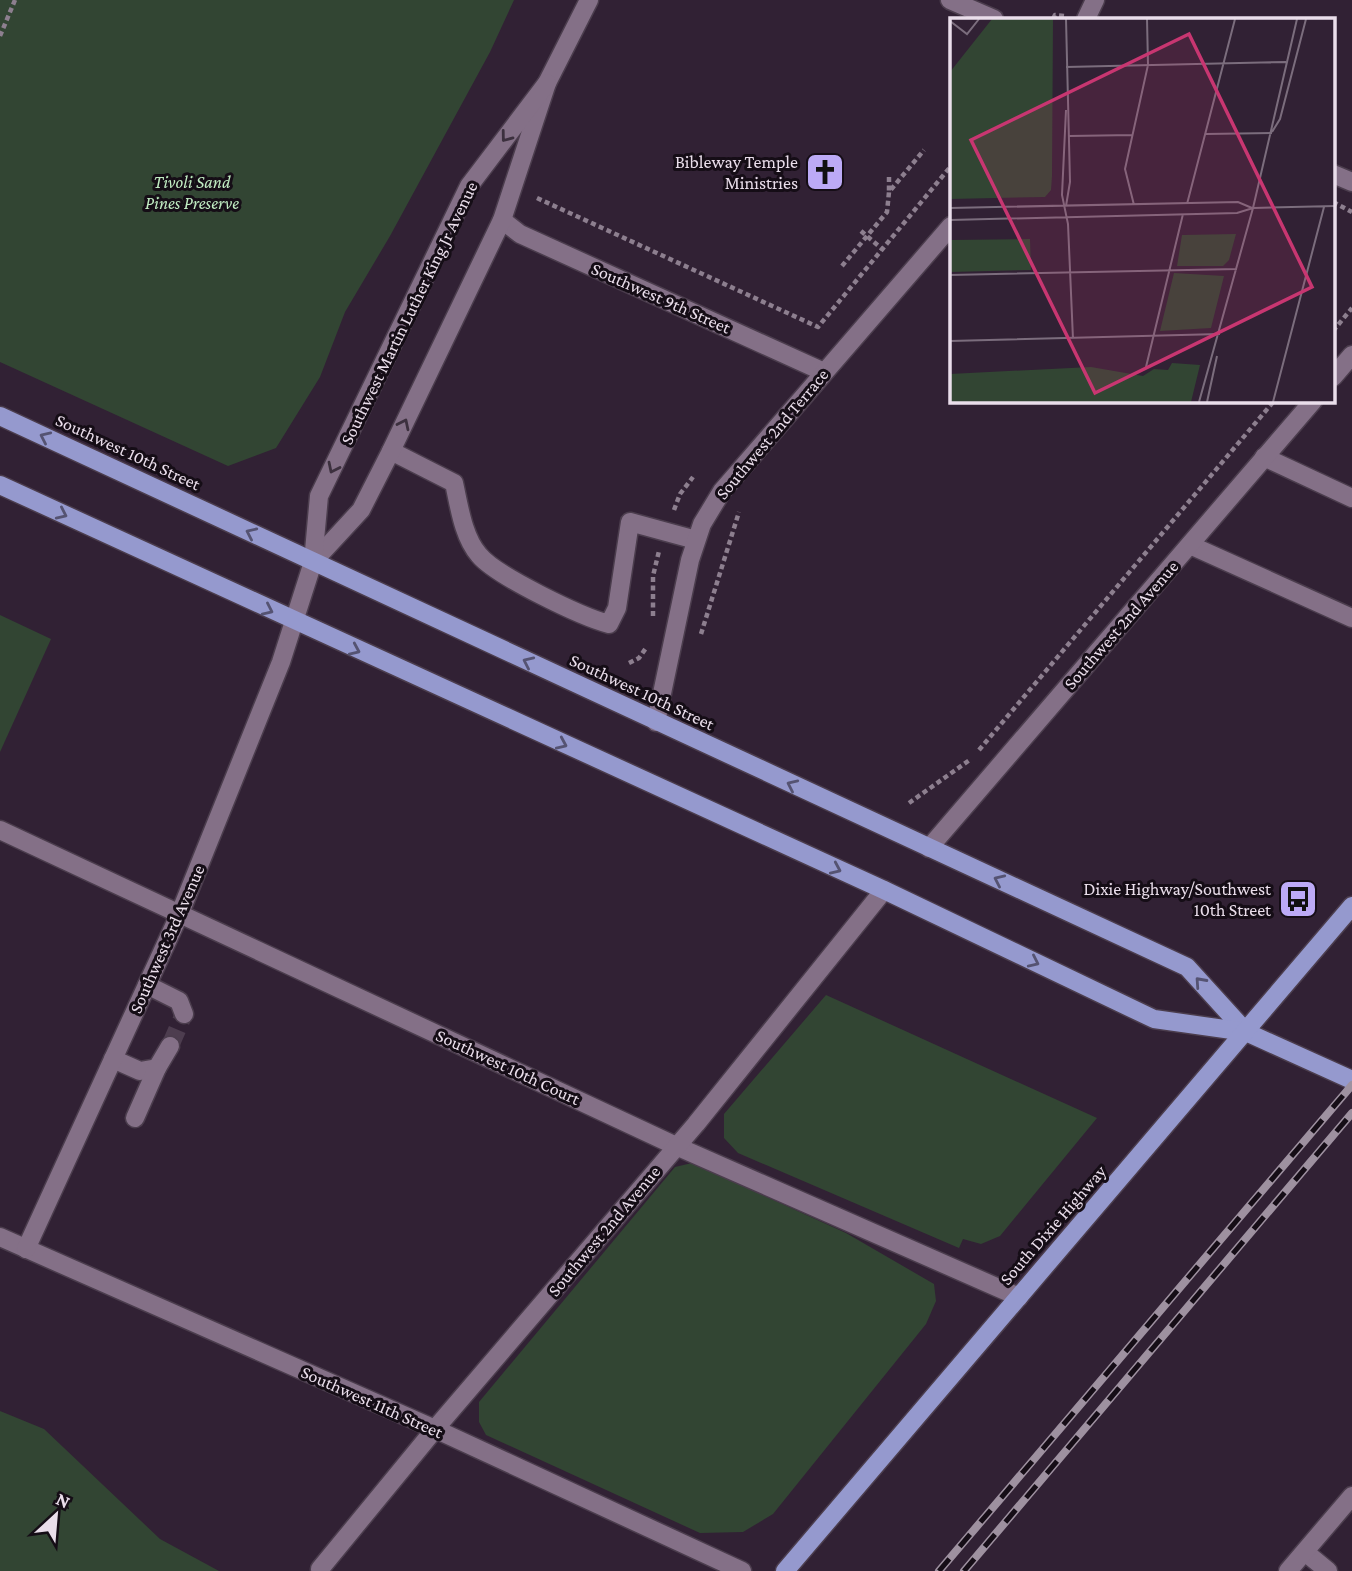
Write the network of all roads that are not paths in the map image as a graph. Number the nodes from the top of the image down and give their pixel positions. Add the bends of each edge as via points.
1 (589, 0) edge
2 (950, 0) edge
3 (1095, 0) edge
4 (992, 18) edge
5 (1086, 18) edge
6 (547, 83) junction
7 (1334, 174) edge
8 (1352, 182) edge
9 (502, 220) junction
10 (950, 227) edge
11 (1352, 355) edge
12 (824, 372) junction
13 (1334, 376) edge
14 (1311, 402) edge
15 (0, 416) edge
16 (391, 451) junction
17 (1264, 457) junction
18 (0, 485) edge
19 (1352, 498) edge
20 (696, 540) junction
21 (1190, 545) junction
22 (313, 562) junction
23 (1352, 618) edge
24 (293, 622) junction
25 (656, 722) junction
26 (0, 830) edge
27 (929, 848) junction
28 (884, 890) junction
29 (1352, 906) edge
30 (180, 913) junction
31 (147, 985) junction
32 (184, 1014) dead end
33 (1246, 1032) junction
34 (170, 1046) tunnel mouth
35 (113, 1059) junction
36 (158, 1068) junction
37 (1352, 1080) edge
38 (135, 1118) dead end
39 (677, 1146) junction
40 (0, 1237) edge
41 (26, 1249) junction
42 (1019, 1297) junction
43 (435, 1429) junction
44 (1352, 1496) edge
45 (1305, 1552) junction
46 (320, 1569) dead end
47 (742, 1571) edge
48 (785, 1571) edge
49 (1288, 1571) edge
50 (1328, 1571) edge

1 - 6 street, Southwest Martin Luther King Jr Avenue
2 - 4 street
3 - 5 street
6 - 9 street, Southwest Martin Luther King Jr Avenue
6 -> 22 street, Southwest Martin Luther King Jr Avenue via 469,186 421,283 319,496
7 - 8 street
9 - 12 street, Southwest 9th Street via 520,234
16 -> 9 street, Southwest Martin Luther King Jr Avenue
10 - 12 street, Southwest 2nd Terrace
11 - 13 street
12 - 20 street, Southwest 2nd Terrace via 722,491
14 - 17 street, Southwest 2nd Avenue
22 -> 15 main road, Southwest 10th Street
16 - 20 street via 454,483 478,555 511,578 593,620 609,624 617,608 630,522
16 - 22 street, Southwest Martin Luther King Jr Avenue via 361,510
17 - 19 street
17 - 21 street, Southwest 2nd Avenue
18 -> 24 main road, Southwest 10th Street
20 - 25 street, Southwest 2nd Terrace
21 - 23 street
21 - 27 street, Southwest 2nd Avenue
22 - 24 street, Southwest Martin Luther King Jr Avenue
25 -> 22 main road, Southwest 10th Street
24 -> 28 main road, Southwest 10th Street
24 - 30 street, Southwest 3rd Avenue
27 -> 25 main road, Southwest 10th Street
26 - 30 street, Southwest 10th Court
33 -> 27 main road, Southwest 10th Street via 1187,967
28 -> 33 main road, Southwest 10th Street via 1154,1019
28 - 39 street, Southwest 2nd Avenue
29 - 33 main road, South Dixie Highway
30 - 31 street, Southwest 3rd Avenue
30 - 39 street, Southwest 10th Court
31 - 32 street via 179,1001
31 - 35 street, Southwest 3rd Avenue
33 - 37 main road, Southwest 10th Street
33 - 42 main road, South Dixie Highway
34 - 36 street
35 - 36 street via 140,1071
35 - 41 street, Southwest 3rd Avenue
36 - 38 street
39 - 42 street, Southwest 10th Court
39 - 43 street, Southwest 2nd Avenue
40 - 41 street, Southwest 11th Street
41 - 43 street, Southwest 11th Street
42 - 48 main road, South Dixie Highway
43 - 46 street, Southwest 2nd Avenue
43 - 47 street, Southwest 11th Street
44 - 45 street
45 - 49 street
45 - 50 street

